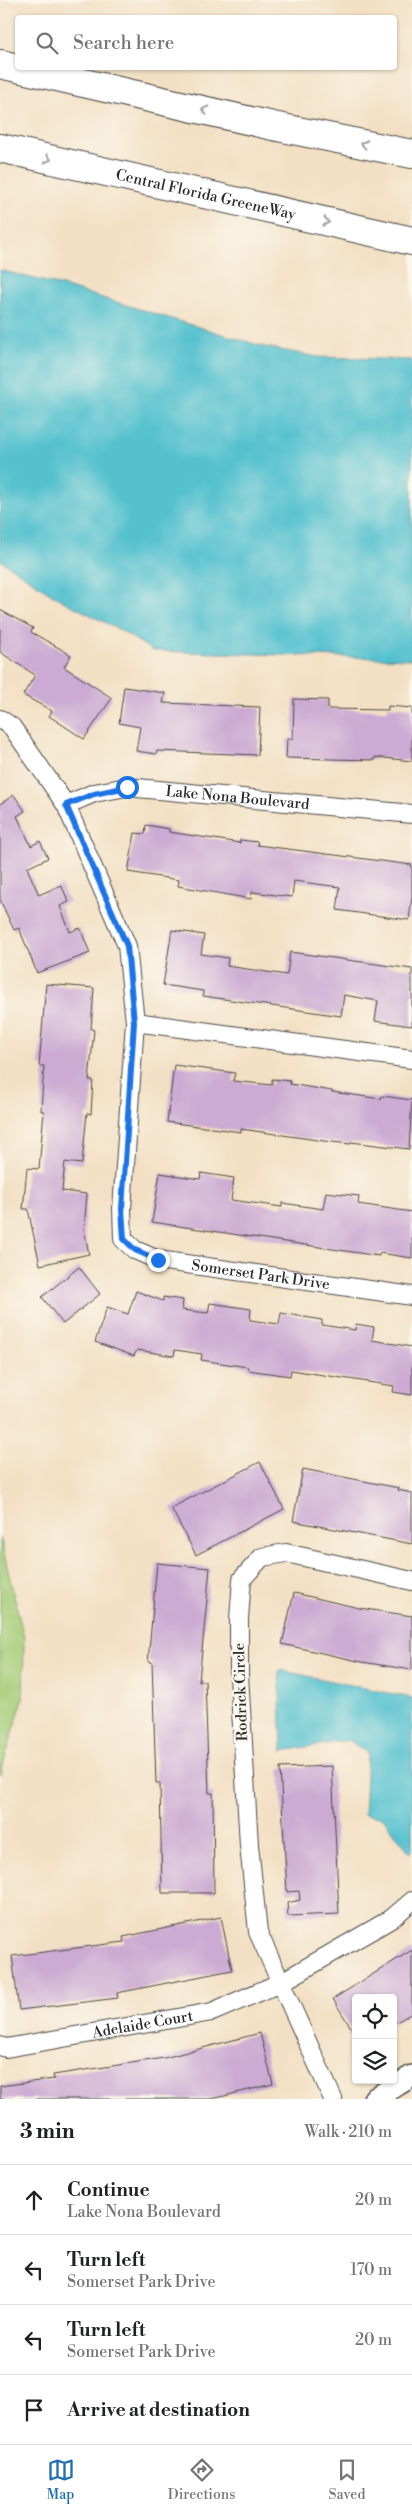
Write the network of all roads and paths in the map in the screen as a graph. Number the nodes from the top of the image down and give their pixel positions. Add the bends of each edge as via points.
1 (0, 64) edge
2 (15, 67) edge
3 (26, 70) edge
4 (0, 148) edge
5 (412, 154) edge
6 (412, 241) edge
7 (0, 719) edge
8 (66, 805) junction
9 (412, 814) edge
10 (134, 1022) junction
11 (412, 1059) edge
12 (412, 1296) edge
13 (412, 1581) edge
14 (412, 1901) edge
15 (280, 1983) junction
16 (0, 2046) edge
17 (412, 2076) edge
18 (333, 2099) edge
19 (374, 2099) edge

2 -> 1 highway
5 -> 3 highway
4 -> 6 highway, Central Florida GreeneWay
7 - 8 street, Somerset Park Drive via 12,728
8 - 9 street, Lake Nona Boulevard via 94,794 127,787
8 - 10 street, Somerset Park Drive via 127,946
10 - 11 street
10 - 12 street, Somerset Park Drive via 122,1209 124,1239 135,1250 158,1260
13 - 15 street, Rodrick Circle via 286,1553 262,1557 242,1579 239,1675 249,1845 258,1932
14 - 15 street via 391,1919
15 - 16 street, Adelaide Court via 212,2012 6,2048
15 - 18 street, Rodrick Circle
17 - 19 street

